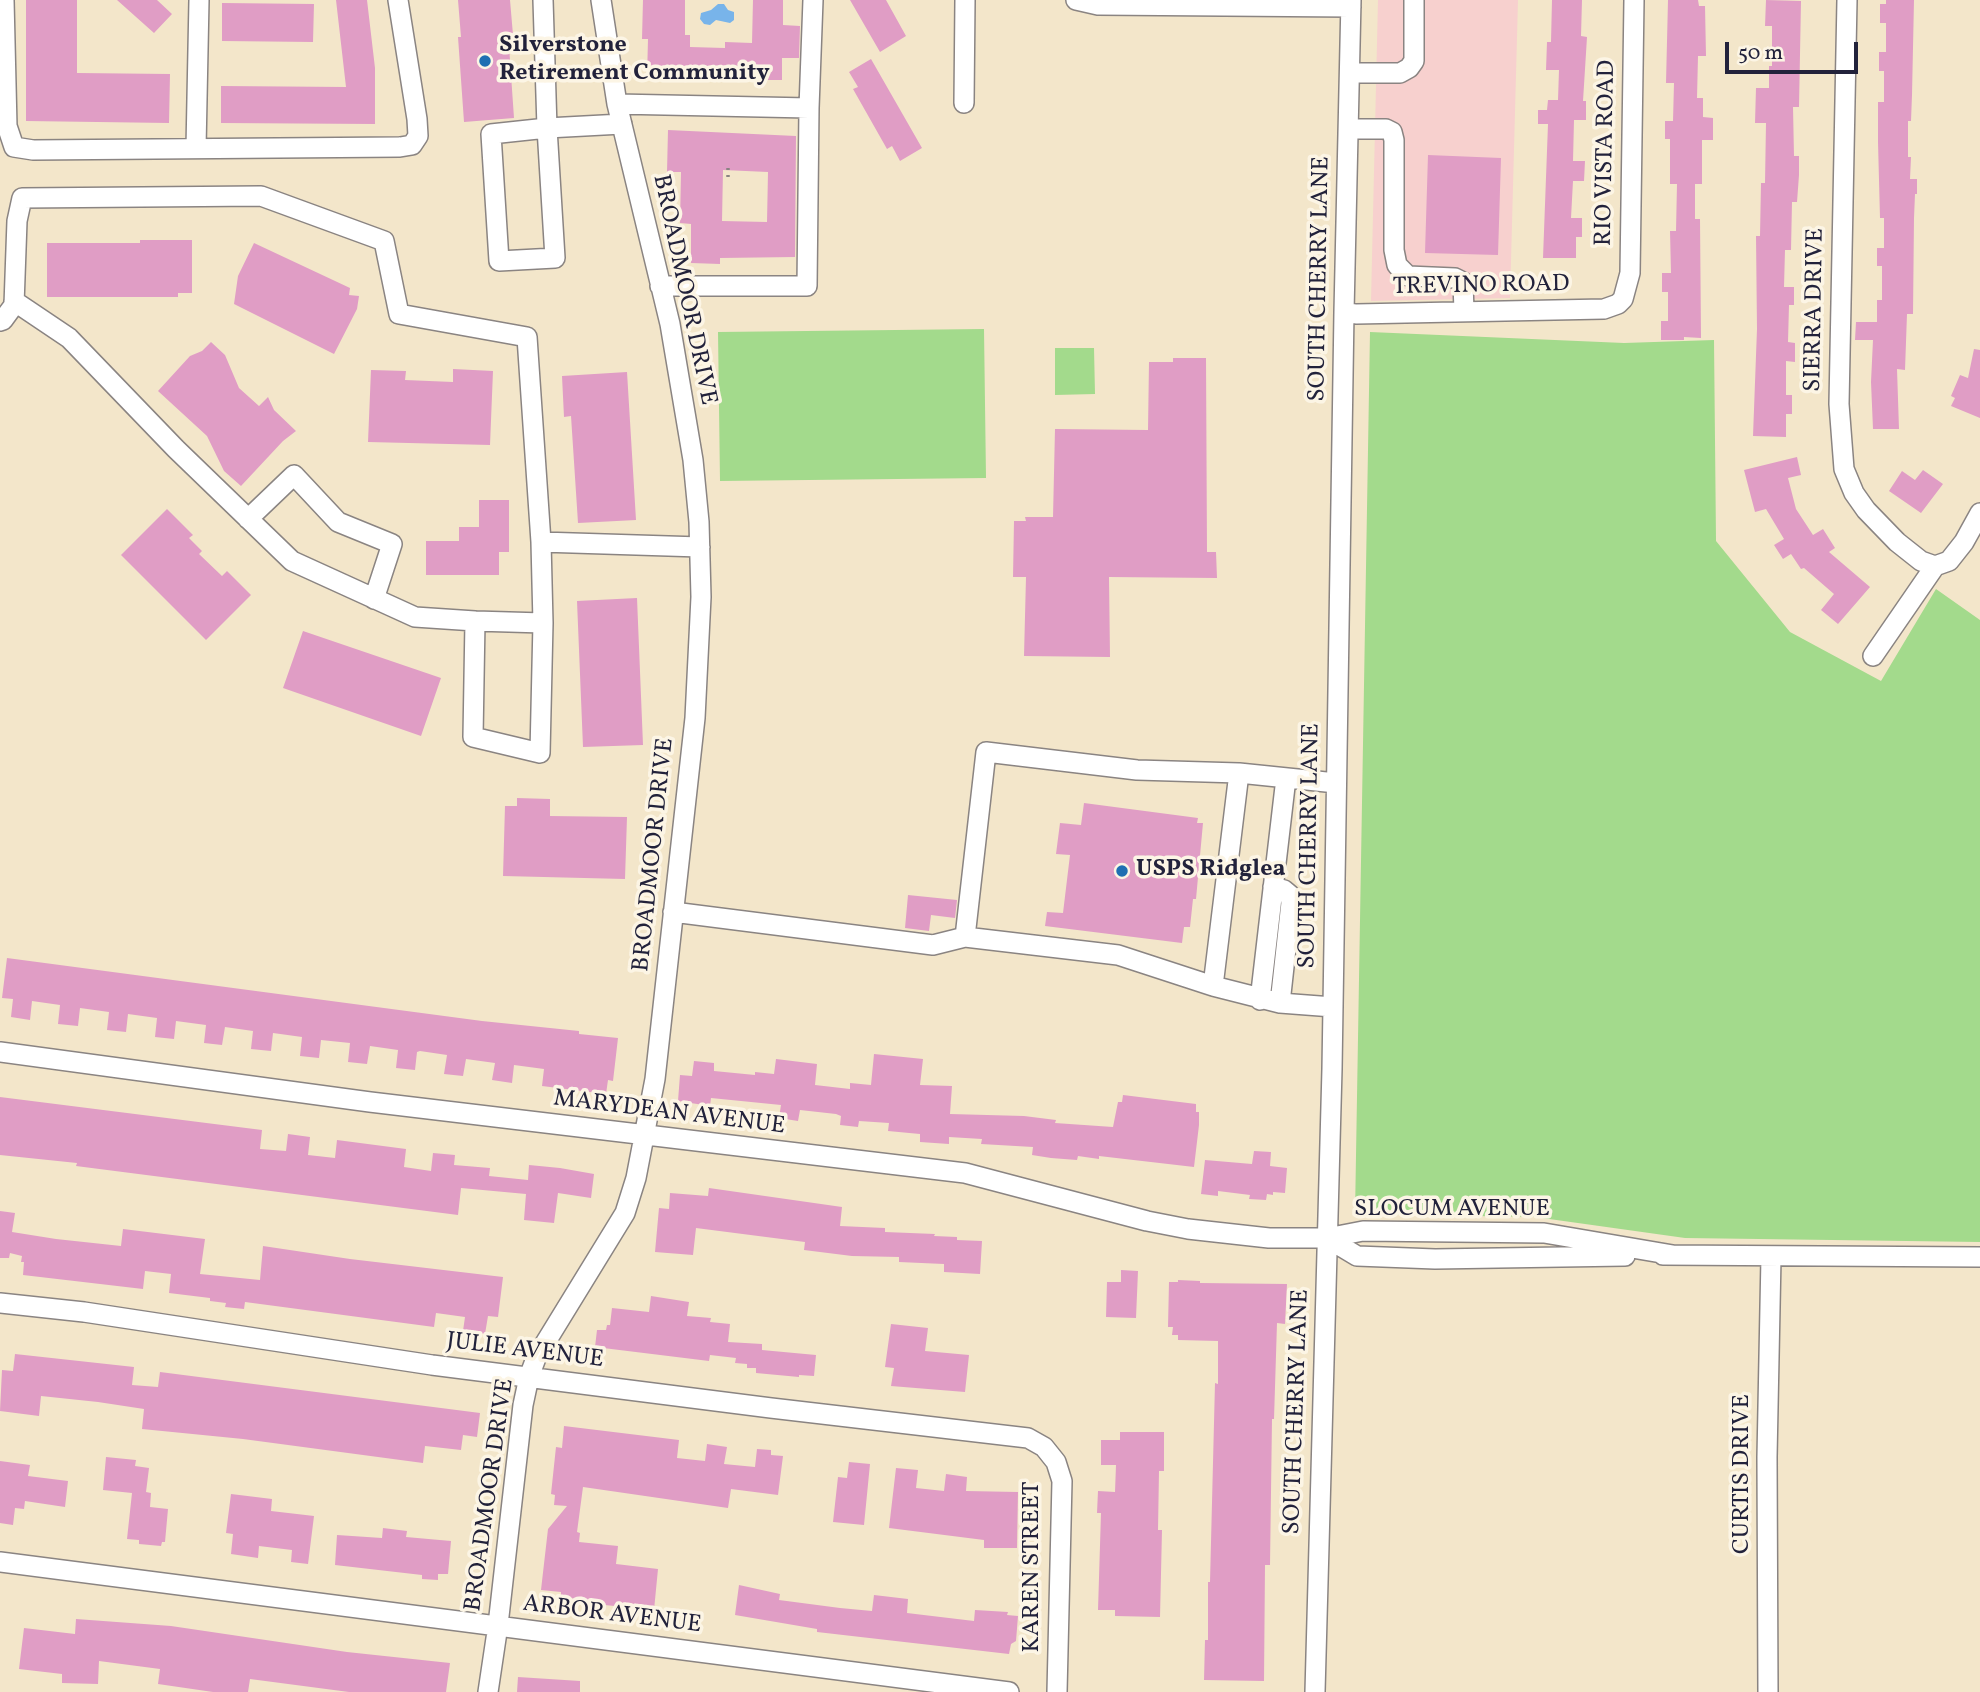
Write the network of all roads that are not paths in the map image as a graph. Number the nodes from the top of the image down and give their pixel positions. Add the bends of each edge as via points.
1 (4, 0) edge
2 (199, 0) edge
3 (398, 0) edge
4 (543, 0) edge
5 (601, 0) edge
6 (813, 0) edge
7 (965, 0) edge
8 (1076, 0) edge
9 (1414, 0) edge
10 (1634, 0) edge
11 (1847, 0) edge
12 (1257, 3) edge
13 (1351, 3) edge
14 (1350, 73) junction
15 (964, 103) dead end
16 (617, 104) junction
17 (809, 108) junction
18 (622, 124) junction
19 (547, 128) junction
20 (1349, 129) junction
21 (196, 148) junction
22 (7, 151) edge
23 (660, 286) junction
24 (14, 301) junction
25 (1618, 304) joint
26 (1344, 312) junction
27 (1464, 312) junction
28 (0, 321) edge
29 (1980, 513) edge
30 (248, 519) junction
31 (541, 542) junction
32 (700, 547) junction
33 (1942, 564) junction
34 (374, 599) junction
35 (475, 621) junction
36 (543, 623) junction
37 (1873, 656) dead end
38 (1240, 773) junction
39 (1286, 778) junction
40 (1336, 783) junction
41 (1273, 887) junction
42 (673, 912) junction
43 (965, 937) junction
44 (1213, 986) junction
45 (1260, 1000) junction
46 (1280, 1003) junction
47 (1333, 1007) junction
48 (0, 1052) edge
49 (644, 1136) junction
50 (1327, 1238) junction
51 (1673, 1255) junction
52 (1771, 1257) junction
53 (1980, 1258) edge
54 (0, 1303) edge
55 (529, 1377) junction
56 (1044, 1447) joint
57 (0, 1562) edge
58 (498, 1625) junction
59 (488, 1692) edge
60 (1009, 1692) edge
61 (1058, 1692) edge
62 (1315, 1692) edge
63 (1768, 1692) edge

1 - 22 street
2 - 21 street
3 - 21 street via 417,118 418,136 412,145
4 - 19 street
5 - 16 street, BROADMOOR DRIVE
6 - 17 street
7 - 15 street
8 - 12 street via 1098,5
9 - 14 street via 1414,61 1409,68 1400,73
10 - 25 street, RIO VISTA ROAD via 1630,273
11 - 33 street, SIERRA DRIVE via 1839,404 1844,469 1866,510 1897,542 1921,561
12 - 13 street
13 - 14 street, SOUTH CHERRY LANE
14 - 20 street, SOUTH CHERRY LANE
16 - 17 street
16 - 18 street, BROADMOOR DRIVE
17 - 23 street via 807,286
18 - 19 street
18 - 23 street, BROADMOOR DRIVE
19 - 19 street via 555,258 499,261 491,134
20 - 26 street, SOUTH CHERRY LANE
20 - 27 street via 1392,132 1397,265 1408,276 1463,282
21 - 22 street
23 - 32 street, BROADMOOR DRIVE via 693,460
24 - 28 street
24 - 30 street via 69,338
24 - 31 street via 22,198 261,196 383,241 399,314 527,337
25 - 27 street, TREVINO ROAD via 1604,309
26 - 27 street, TREVINO ROAD
26 - 40 street, SOUTH CHERRY LANE
29 - 33 street via 1964,542
30 - 34 street via 292,561
30 - 34 street via 294,475 338,522 393,544
31 - 32 street
31 - 36 street
32 - 42 street, BROADMOOR DRIVE via 695,718
33 - 37 street
34 - 35 street via 415,617
35 - 36 street
35 - 36 street via 473,737 540,753
38 - 39 street
38 - 43 street via 1137,771 986,752
38 - 44 street
39 - 40 street
39 - 41 street
40 - 47 street, SOUTH CHERRY LANE
41 - 45 street
41 - 46 street via 1290,895 1291,903
42 - 43 street via 933,945
42 - 49 street, BROADMOOR DRIVE
43 - 44 street via 1118,955
44 - 45 street
45 - 46 street
46 - 47 street
47 - 50 street, SOUTH CHERRY LANE
48 - 49 street, MARYDEAN AVENUE
49 - 50 street, MARYDEAN AVENUE via 965,1173 1188,1229 1269,1238
49 - 55 street, BROADMOOR DRIVE via 625,1213
50 - 51 street, SLOCUM AVENUE via 1363,1231 1544,1233
50 - 51 street, SLOCUM AVENUE via 1357,1256
50 - 62 street, SOUTH CHERRY LANE
51 - 52 street, SLOCUM AVENUE
52 - 53 street, SLOCUM AVENUE
52 - 63 street, CURTIS DRIVE
54 - 55 street, JULIE AVENUE
55 - 56 street, JULIE AVENUE via 1028,1438
55 - 58 street, BROADMOOR DRIVE
56 - 61 street, KAREN STREET via 1056,1462 1062,1481
57 - 58 street, ARBOR AVENUE
58 - 59 street, BROADMOOR DRIVE
58 - 60 street, ARBOR AVENUE

